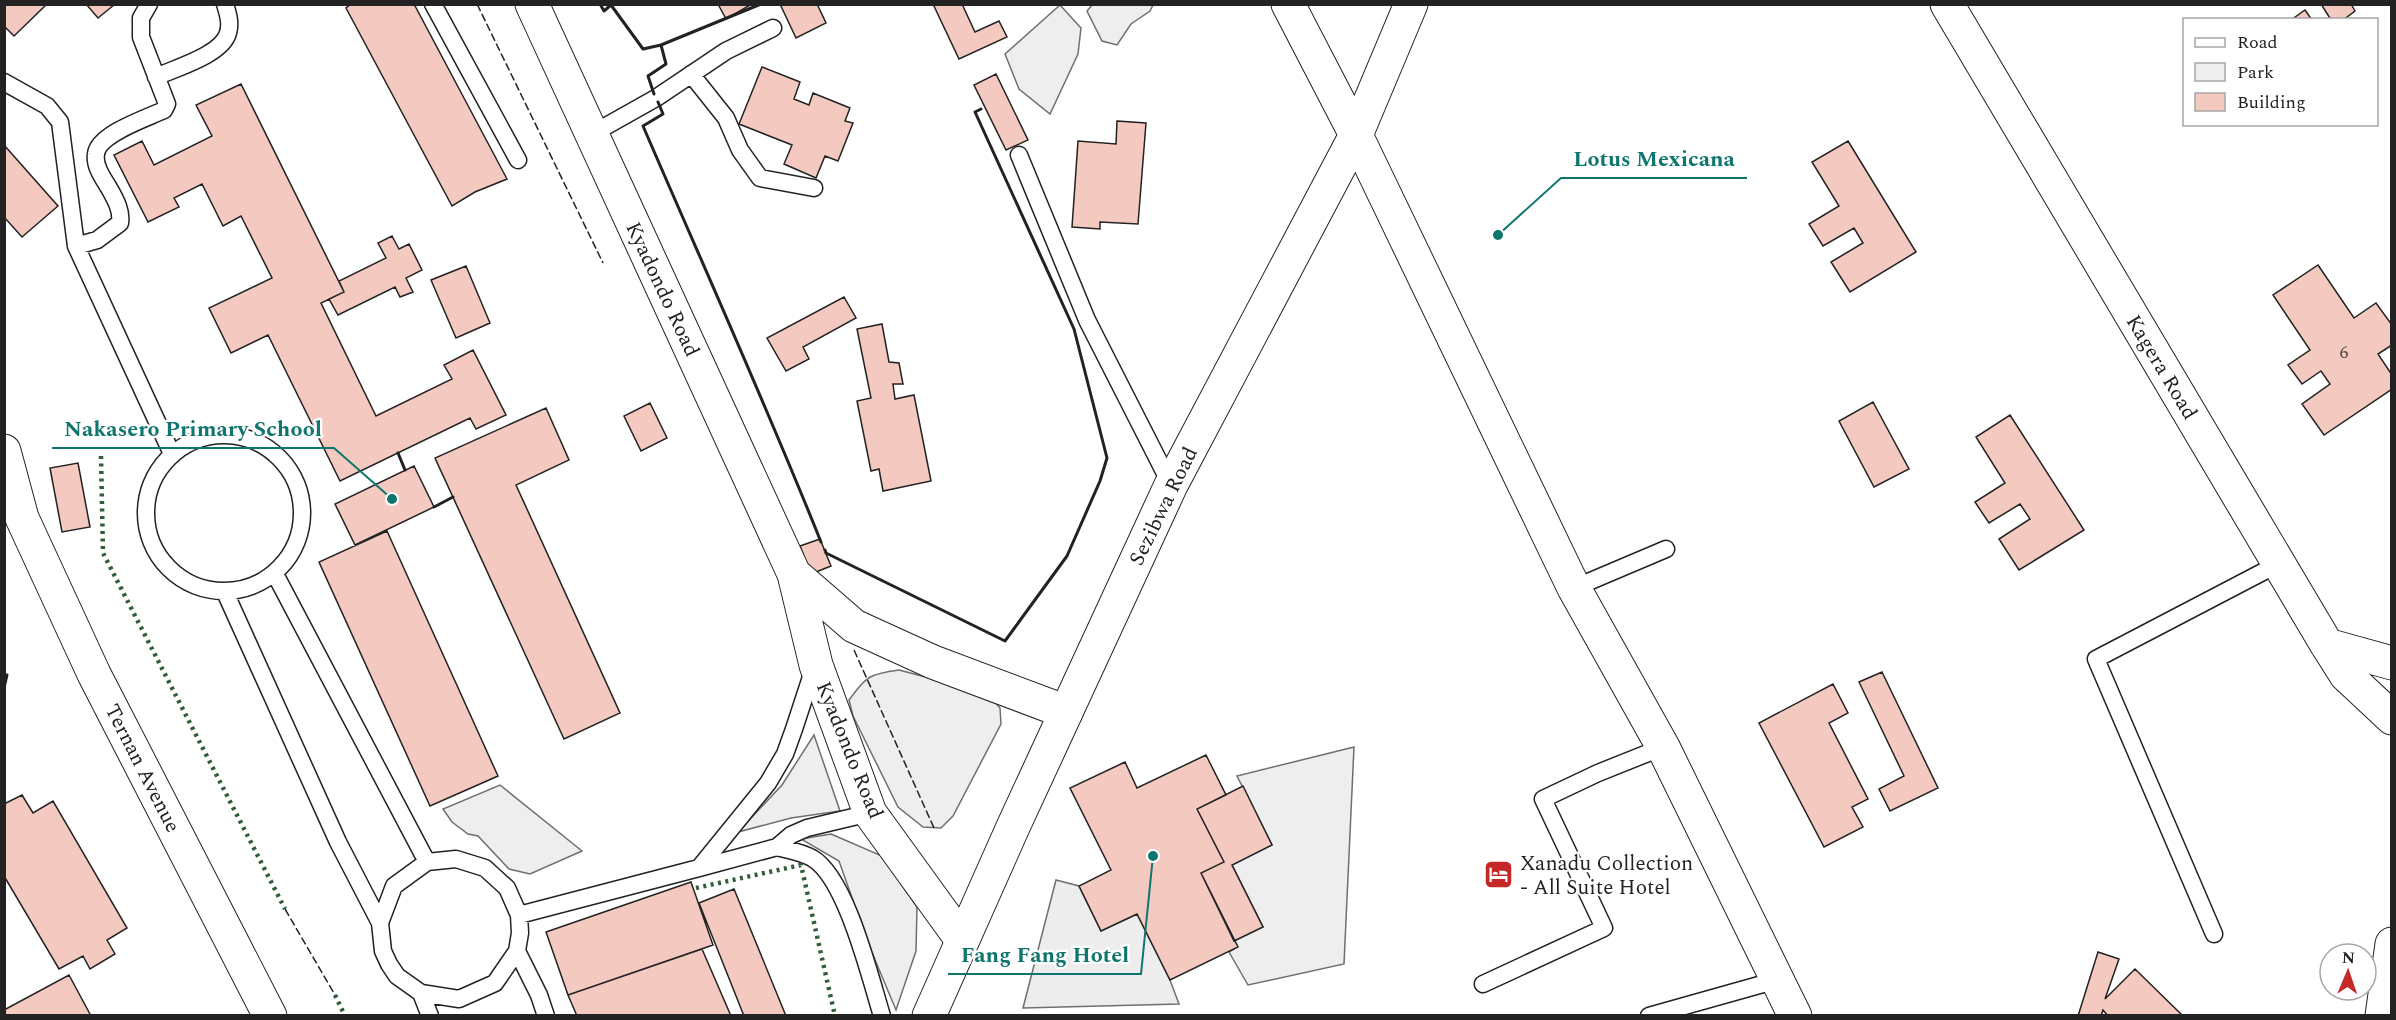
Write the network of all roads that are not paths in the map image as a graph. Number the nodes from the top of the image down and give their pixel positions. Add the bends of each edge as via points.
1 (149, 4) edge
2 (225, 4) edge
3 (433, 4) edge
4 (532, 4) edge
5 (1288, 4) edge
6 (1411, 4) edge
7 (1947, 4) edge
8 (773, 28) dead end
9 (692, 74) junction
10 (156, 77) junction
11 (4, 82) edge
12 (592, 134) junction
13 (1356, 135) junction
14 (1019, 155) dead end
15 (518, 160) dead end
16 (814, 188) dead end
17 (76, 246) junction
18 (4, 450) edge
19 (172, 454) junction
20 (1171, 485) junction
21 (13, 527) edge
22 (1666, 549) dead end
23 (2278, 564) junction
24 (275, 574) junction
25 (794, 574) junction
26 (1574, 588) junction
27 (225, 592) junction
28 (2327, 645) junction
29 (2391, 663) edge
30 (816, 665) junction
31 (1066, 712) junction
32 (2391, 718) edge
33 (1663, 747) junction
34 (870, 813) junction
35 (777, 847) junction
36 (427, 862) junction
37 (699, 868) junction
38 (519, 915) junction
39 (380, 923) junction
40 (2214, 934) dead end
41 (962, 940) junction
42 (2391, 944) edge
43 (517, 951) junction
44 (1777, 980) junction
45 (1483, 984) dead end
46 (421, 993) junction
47 (270, 1016) edge
48 (430, 1016) edge
49 (546, 1016) edge
50 (882, 1016) edge
51 (929, 1016) edge
52 (1649, 1016) edge
53 (1795, 1016) edge
54 (2382, 1016) edge

1 - 10 lane via 141,18 141,37
2 - 10 lane via 228,35 217,50
3 - 15 lane
4 - 12 street, Kyadondo Road
5 - 13 street
6 - 13 street, Sezibwa Road
7 - 23 street, Kagera Road
8 - 9 lane via 726,51
9 - 12 lane
9 - 16 lane via 726,118 740,150 760,178
10 - 17 lane via 167,104 164,110 103,140 96,152 100,175 121,214 120,223 97,240
11 - 17 lane via 47,106 60,122
12 - 25 street, Kyadondo Road
13 - 20 street, Sezibwa Road
13 - 26 street
14 - 20 lane via 1088,320
17 - 19 lane
18 - 21 street, Ternan Avenue
19 - 24 lane via 210,435 241,437 251,438 286,462 304,499 300,541
19 - 27 lane via 155,475 146,501 147,528 156,553 174,574 198,588
20 - 31 street, Sezibwa Road
21 - 47 street, Ternan Avenue via 94,674
22 - 26 lane
23 - 28 street, Kagera Road
23 - 40 lane via 2096,659
24 - 27 lane
24 - 36 lane
25 - 30 street, Kyadondo Road
25 - 31 street, Kyadondo Road via 854,626 933,662
26 - 33 street
27 - 39 lane via 338,842
28 - 29 street
28 - 32 street, Kagera Road via 2346,675
30 - 34 street, Kyadondo Road
30 - 37 lane via 785,754 768,783
31 - 41 street, Sezibwa Road
33 - 44 street
33 - 45 lane via 1543,799 1604,928
34 - 35 lane via 807,828
34 - 41 street, Kyadondo Road
35 - 37 lane
35 - 50 lane via 812,858 831,873 843,896
36 - 38 lane via 456,859 485,868 507,888
36 - 39 lane via 394,886
37 - 38 lane
38 - 43 lane
39 - 46 lane via 388,964 397,976
41 - 51 street, Sezibwa Road
42 - 54 street
43 - 46 lane via 495,983 459,999
43 - 49 lane
44 - 52 lane
44 - 53 street
46 - 48 lane

